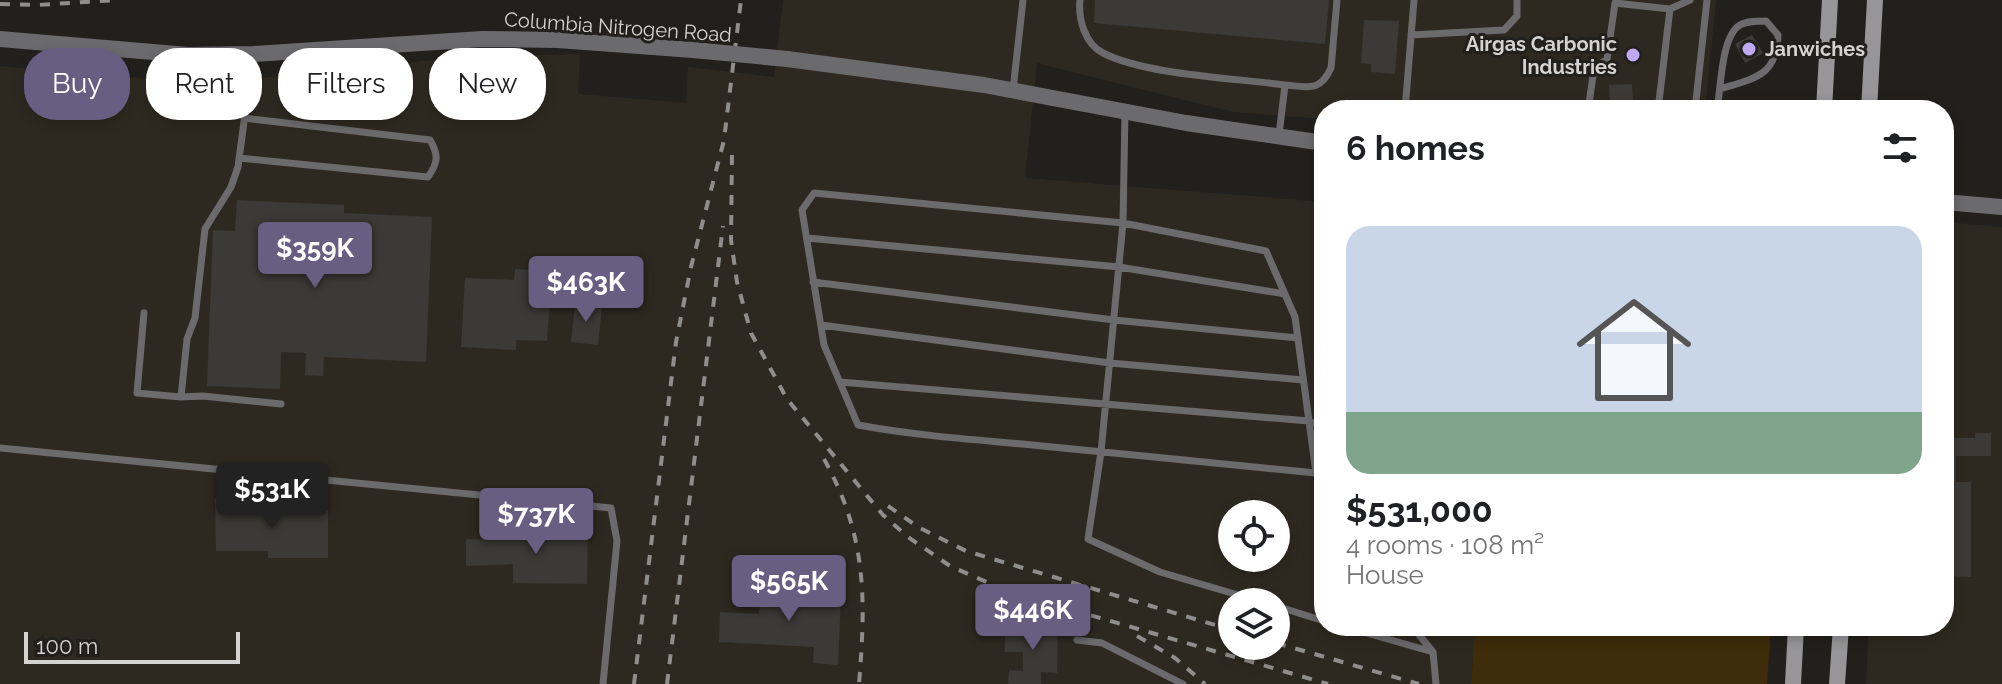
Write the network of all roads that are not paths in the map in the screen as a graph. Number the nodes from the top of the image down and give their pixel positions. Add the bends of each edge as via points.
1 (1023, 0) edge
2 (1080, 0) edge
3 (1337, 0) edge
4 (1414, 0) edge
5 (1517, 0) edge
6 (1690, 0) edge
7 (1707, 0) edge
8 (1830, 0) edge
9 (1875, 0) edge
10 (1639, 3) edge
11 (1670, 9) junction
12 (1411, 35) junction
13 (0, 39) edge
14 (146, 52) edge
15 (262, 53) edge
16 (1285, 85) junction
17 (1720, 89) junction
18 (1013, 90) junction
19 (1406, 100) edge
20 (1589, 100) edge
21 (1659, 100) edge
22 (1696, 100) edge
23 (1718, 100) edge
24 (1825, 100) edge
25 (1870, 100) edge
26 (1125, 110) junction
27 (244, 120) edge
28 (262, 120) edge
29 (1278, 137) junction
30 (1314, 142) edge
31 (239, 158) junction
32 (1954, 203) edge
33 (2002, 207) edge
34 (1123, 223) junction
35 (807, 238) junction
36 (1119, 267) junction
37 (813, 282) junction
38 (1285, 294) junction
39 (144, 313) dead end
40 (1114, 320) junction
41 (821, 325) junction
42 (1298, 338) junction
43 (1110, 363) junction
44 (1303, 380) junction
45 (840, 382) junction
46 (181, 397) junction
47 (1106, 403) junction
48 (281, 404) dead end
49 (1309, 421) junction
50 (1314, 423) edge
51 (0, 448) edge
52 (1101, 452) junction
53 (1314, 458) edge
54 (1314, 473) edge
55 (1218, 589) edge
56 (1290, 610) edge
57 (1314, 618) edge
58 (1377, 636) edge
59 (1420, 636) edge
60 (1795, 636) edge
61 (1840, 636) edge
62 (1077, 640) dead end
63 (1433, 652) junction
64 (603, 684) edge
65 (1183, 684) edge
66 (1436, 684) edge
67 (1793, 684) edge
68 (1837, 684) edge

1 - 18 lane
2 - 16 lane via 1084,32 1101,52 1144,67
3 - 16 lane via 1327,76 1312,87
4 - 12 lane
5 - 12 lane via 1517,16 1504,30
6 - 11 lane
7 - 22 lane
8 - 24 main road
9 - 25 main road
10 - 11 lane
10 - 20 lane via 1615,3 1607,59 1594,69
11 - 21 lane
12 - 19 lane
13 - 14 street, Columbia Nitrogen Road
15 - 18 street, Columbia Nitrogen Road, bridge via 558,40 787,59
16 - 29 lane
17 - 17 lane via 1731,31 1743,23 1766,21 1778,35 1772,66
17 - 23 lane
18 - 26 street, Columbia Nitrogen Road
26 - 29 street, Columbia Nitrogen Road
26 - 34 lane
27 - 31 lane
28 - 31 lane via 430,140 437,165 428,177
29 - 30 street, Columbia Nitrogen Road
31 - 46 lane via 231,187 205,229
32 - 33 street
34 - 35 lane via 814,193 802,210
34 - 36 lane
34 - 38 lane via 1266,251
35 - 36 lane
35 - 37 lane
36 - 38 lane
36 - 40 lane
37 - 40 lane
37 - 41 lane
38 - 42 lane
39 - 46 lane via 137,393
40 - 42 lane
40 - 43 lane
41 - 43 lane
41 - 45 lane
42 - 44 lane
43 - 44 lane
43 - 47 lane
44 - 49 lane
45 - 47 lane
45 - 52 lane via 858,425
46 - 48 lane
47 - 49 lane
47 - 52 lane
49 - 50 lane
49 - 53 lane
51 - 64 lane via 611,508 617,541
52 - 54 lane
52 - 55 lane via 1088,539 1160,572
56 - 57 lane
58 - 63 lane
59 - 63 lane
60 - 67 main road
61 - 68 main road
62 - 65 lane via 1102,643
63 - 66 lane

